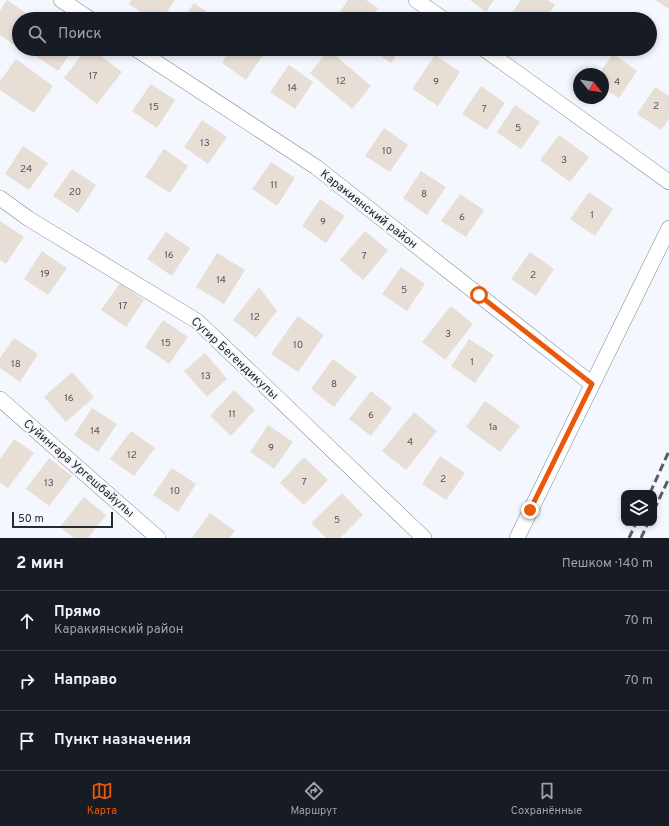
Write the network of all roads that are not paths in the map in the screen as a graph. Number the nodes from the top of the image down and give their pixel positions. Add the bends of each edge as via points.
1 (61, 0) edge
2 (416, 0) edge
3 (79, 12) edge
4 (433, 12) edge
5 (147, 56) edge
6 (494, 56) edge
7 (669, 182) edge
8 (0, 198) edge
9 (669, 228) edge
10 (592, 384) junction
11 (0, 399) edge
12 (158, 538) edge
13 (424, 538) edge
14 (517, 538) edge

1 - 3 street
2 - 4 street
5 - 10 street, Каракиянский район via 316,167
6 - 7 street
8 - 13 street, Сугир Бегендикулы via 29,219 197,321
9 - 10 street
10 - 14 street
11 - 12 street, Суйингара Ургешбайулы

